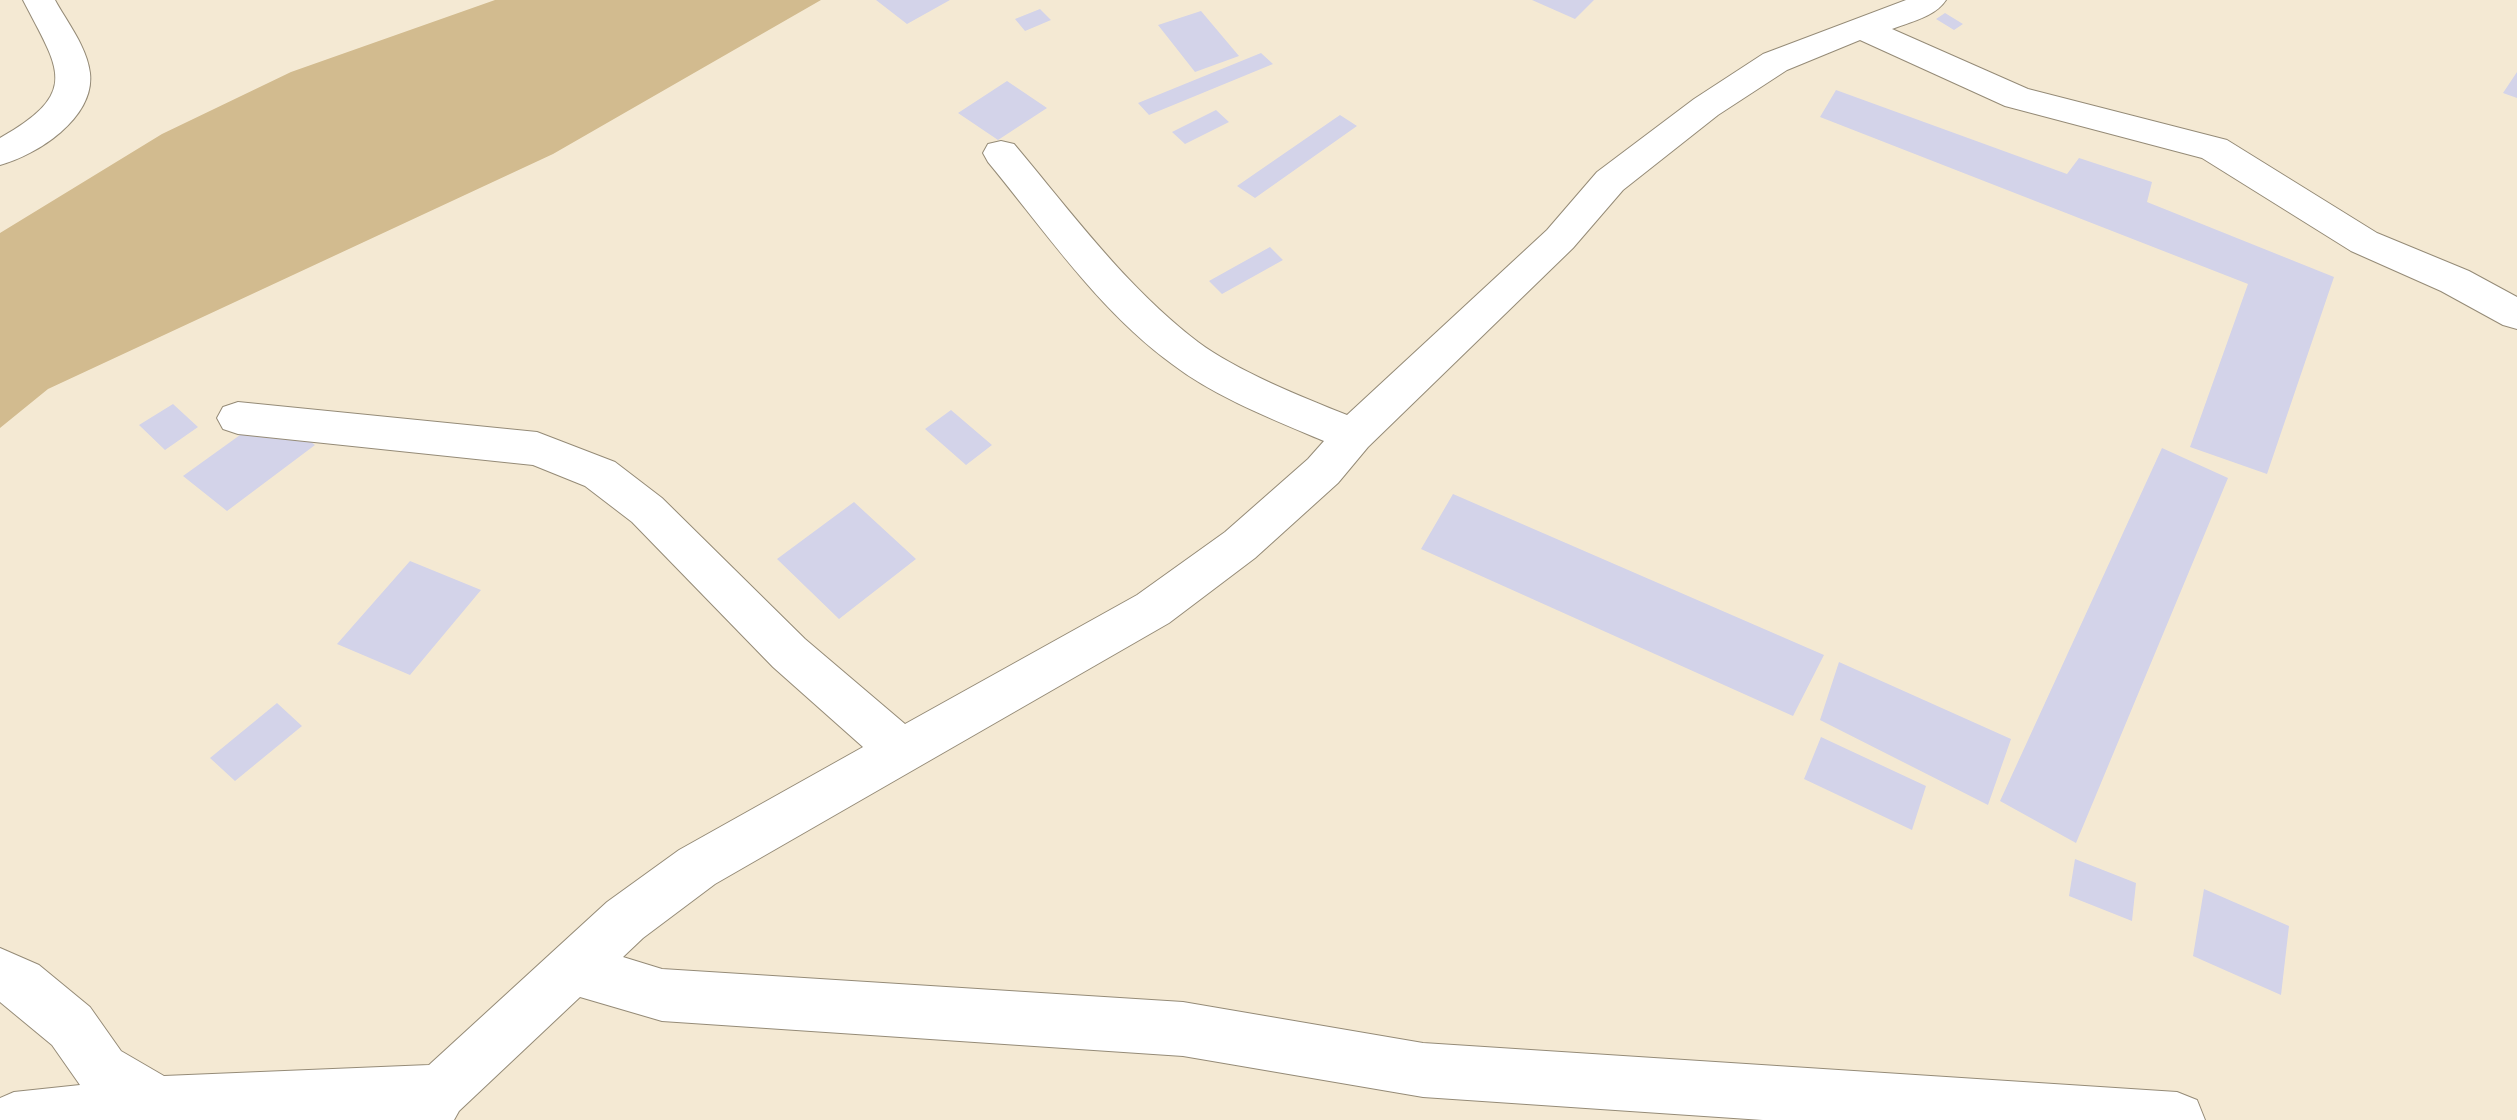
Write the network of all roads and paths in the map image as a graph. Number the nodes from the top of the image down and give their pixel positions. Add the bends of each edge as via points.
1 (39, 0) edge
2 (1930, 0) edge
3 (1863, 29) junction
4 (0, 153) edge
5 (1001, 153) dead end
6 (2517, 315) edge
7 (238, 418) dead end
8 (1353, 435) junction
9 (903, 752) junction
10 (574, 969) junction
11 (0, 974) edge
12 (158, 1104) junction
13 (431, 1106) edge
14 (14, 1120) edge
15 (2177, 1120) edge

1 - 4 street via 73,75 67,99 52,120
2 - 3 street
3 - 6 street via 2017,98 2214,149 2364,242
3 - 8 street via 1775,62 1740,82 1610,181 1560,239
5 - 8 street via 1131,308 1187,355 1275,403
7 - 9 street via 537,449 600,474 647,510 789,653
8 - 9 street via 1323,471 1240,545 1153,609
9 - 10 street via 697,867 625,920
10 - 13 street
10 - 15 street via 662,995 1183,1029 1423,1070
11 - 12 street via 71,1026 102,1070
12 - 13 street
12 - 14 street

